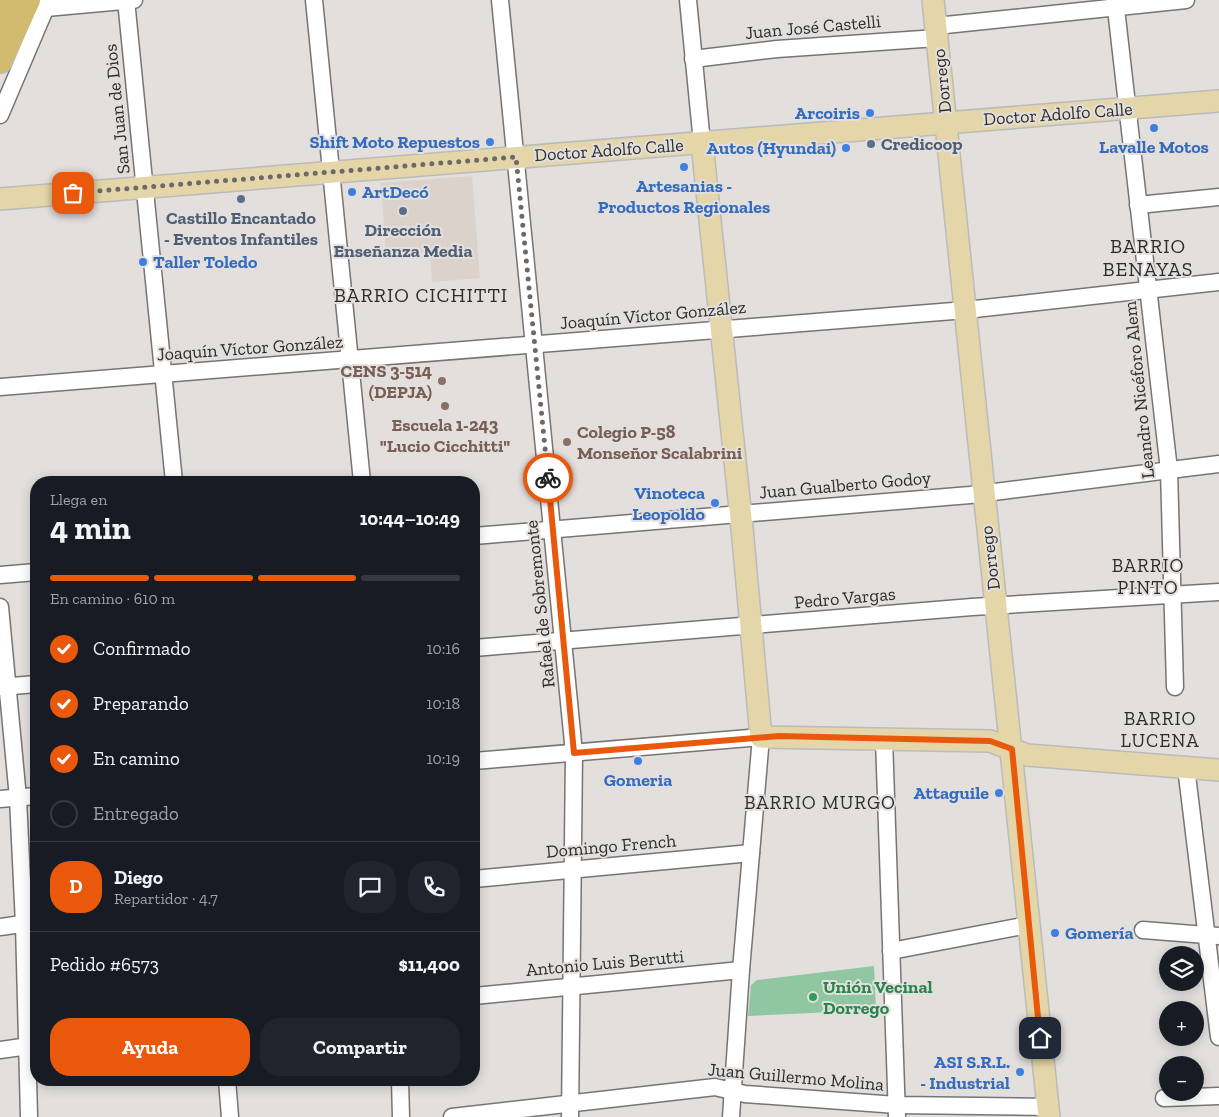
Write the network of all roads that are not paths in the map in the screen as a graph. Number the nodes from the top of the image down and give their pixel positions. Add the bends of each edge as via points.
1 (7, 0) edge
2 (129, 0) edge
3 (314, 0) edge
4 (500, 0) edge
5 (688, 0) edge
6 (933, 0) edge
7 (1186, 0) edge
8 (41, 3) edge
9 (1116, 4) edge
10 (0, 21) edge
11 (937, 32) junction
12 (693, 59) junction
13 (0, 61) edge
14 (1219, 101) edge
15 (1128, 109) junction
16 (0, 115) edge
17 (946, 123) junction
18 (702, 142) junction
19 (516, 157) junction
20 (330, 172) junction
21 (145, 187) junction
22 (1219, 197) edge
23 (0, 199) edge
24 (1138, 205) junction
25 (1219, 282) edge
26 (1148, 290) junction
27 (966, 310) junction
28 (721, 330) junction
29 (536, 345) junction
30 (350, 360) junction
31 (163, 374) junction
32 (0, 387) edge
33 (1219, 464) edge
34 (1168, 470) junction
35 (173, 476) edge
36 (361, 476) edge
37 (984, 493) junction
38 (741, 514) junction
39 (553, 530) junction
40 (480, 536) edge
41 (30, 572) edge
42 (0, 575) edge
43 (1219, 592) edge
44 (1173, 596) junction
45 (996, 606) junction
46 (0, 607) edge
47 (752, 626) junction
48 (564, 641) junction
49 (480, 648) edge
50 (30, 685) edge
51 (4, 687) edge
52 (1175, 687) dead end
53 (761, 737) junction
54 (884, 739) junction
55 (1012, 749) junction
56 (574, 753) junction
57 (480, 761) edge
58 (1186, 767) junction
59 (1219, 770) edge
60 (30, 797) edge
61 (18, 798) junction
62 (0, 800) edge
63 (751, 853) junction
64 (574, 870) junction
65 (480, 878) edge
66 (30, 923) edge
67 (1028, 925) junction
68 (0, 927) edge
69 (1143, 930) dead end
70 (1213, 936) edge
71 (891, 951) junction
72 (740, 970) junction
73 (572, 986) junction
74 (480, 995) edge
75 (1219, 1037) edge
76 (30, 1046) edge
77 (0, 1050) edge
78 (30, 1086) edge
79 (227, 1086) edge
80 (400, 1086) edge
81 (732, 1090) junction
82 (1219, 1096) edge
83 (1204, 1097) edge
84 (570, 1110) edge
85 (897, 1111) edge
86 (1048, 1112) edge
87 (29, 1117) edge
88 (230, 1117) edge
89 (401, 1117) edge
90 (452, 1117) edge
91 (731, 1117) edge

1 - 10 highway
2 - 8 street
2 - 21 street, San Juan de Dios
3 - 20 street
4 - 19 street, Rafael de Sobremonte
5 - 12 street
6 - 11 main road, Dorrego
7 - 9 street, Juan José Castelli
8 - 13 highway
8 - 16 street
9 - 11 street, Juan José Castelli
9 - 15 street, Leandro Nicéforo Alem
11 - 12 street, Juan José Castelli
11 - 17 main road, Dorrego
12 - 18 street
14 - 15 main road, Doctor Adolfo Calle
15 - 17 main road, Doctor Adolfo Calle
15 - 24 street, Leandro Nicéforo Alem
17 - 18 main road, Doctor Adolfo Calle
17 - 27 main road, Dorrego
18 - 19 main road, Doctor Adolfo Calle
18 - 28 main road
19 - 20 main road, Doctor Adolfo Calle
19 - 29 street, Rafael de Sobremonte
20 - 21 main road, Doctor Adolfo Calle
20 - 30 street
21 - 23 main road, Doctor Adolfo Calle
21 - 31 street, San Juan de Dios
22 - 24 street
24 - 26 street, Leandro Nicéforo Alem
25 - 26 street, Joaquín Víctor González
26 - 27 street, Joaquín Víctor González
26 - 34 street, Leandro Nicéforo Alem
27 - 28 street, Joaquín Víctor González
27 - 37 main road, Dorrego
28 - 29 street, Joaquín Víctor González
28 - 38 main road
29 - 30 street, Joaquín Víctor González
29 - 39 street, Rafael de Sobremonte
30 - 31 street, Joaquín Víctor González
30 - 36 street
31 - 32 street, Joaquín Víctor González
31 - 35 street, San Juan de Dios
33 - 34 street, Juan Gualberto Godoy
34 - 37 street, Juan Gualberto Godoy
34 - 44 street, Leandro Nicéforo Alem
37 - 38 street, Juan Gualberto Godoy
37 - 45 main road, Dorrego
38 - 39 street, Juan Gualberto Godoy
38 - 47 main road
39 - 40 street, Juan Gualberto Godoy
39 - 48 street, Rafael de Sobremonte
41 - 42 street
43 - 44 street, Pedro Vargas
44 - 45 street, Pedro Vargas
44 - 52 street, Leandro Nicéforo Alem
45 - 47 street, Pedro Vargas
45 - 55 main road, Dorrego
46 - 51 street
47 - 48 street, Pedro Vargas
47 - 53 main road
48 - 49 street, Pedro Vargas
48 - 56 street, Rafael de Sobremonte
50 - 51 street
51 - 61 street
53 - 54 main road
53 - 56 street
53 - 63 street
54 - 55 main road via 990,741
54 - 71 street
55 - 58 main road via 1027,756
55 - 67 main road, Dorrego
56 - 57 street
56 - 64 street, Rafael de Sobremonte
58 - 59 main road
58 - 70 street
60 - 61 street
61 - 62 street
61 - 66 street
63 - 64 street, Domingo French
63 - 72 street
64 - 65 street, Domingo French
64 - 73 street, Rafael de Sobremonte
66 - 68 street
67 - 71 street
67 - 86 main road, Dorrego
69 - 70 street
70 - 75 street
71 - 85 street
72 - 73 street, Antonio Luis Berutti
72 - 81 street
73 - 74 street, Antonio Luis Berutti
73 - 84 street, Rafael de Sobremonte
76 - 77 street
78 - 87 street
79 - 88 street
80 - 89 street
81 - 84 street, Juan Guillermo Molina via 714,1087
81 - 85 street, Juan Guillermo Molina
81 - 91 street
82 - 83 street
84 - 90 street, Juan Guillermo Molina
85 - 86 street, Juan Guillermo Molina

